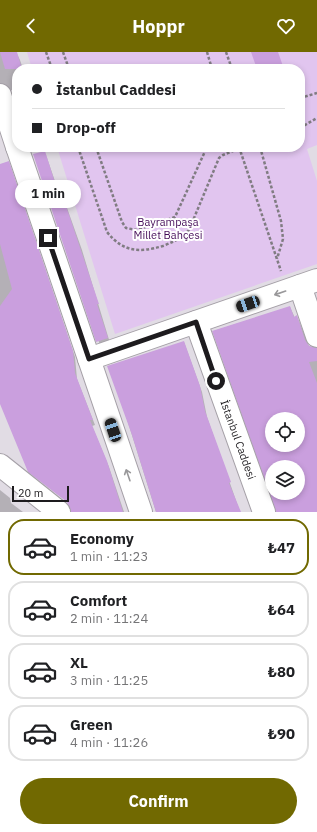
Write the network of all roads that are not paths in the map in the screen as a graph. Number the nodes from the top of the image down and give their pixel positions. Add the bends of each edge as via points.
1 (0, 95) edge
2 (12, 145) edge
3 (15, 152) edge
4 (301, 286) edge
5 (196, 322) junction
6 (317, 336) edge
7 (89, 359) junction
8 (0, 465) edge
9 (59, 512) edge
10 (141, 512) edge
11 (264, 512) edge

1 - 2 street
3 - 7 street
4 -> 5 street
4 - 6 street
5 - 7 street
5 - 11 street, İstanbul Caddesi
10 -> 7 street
8 - 9 street

